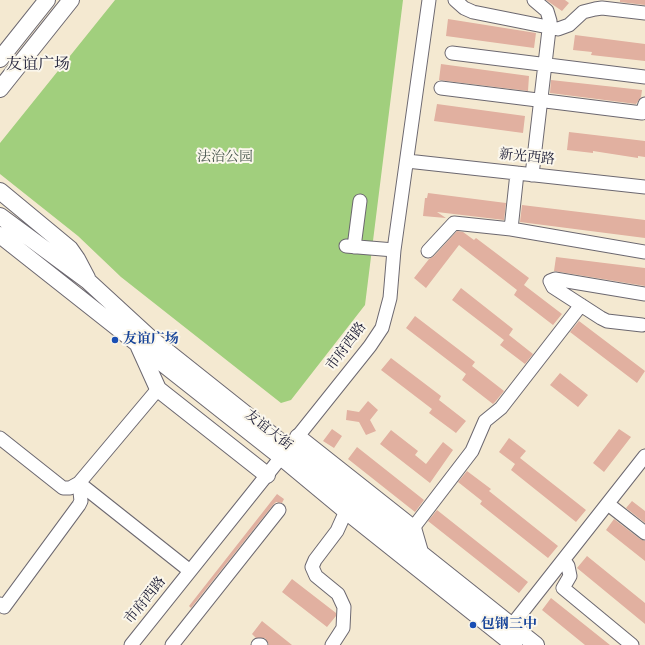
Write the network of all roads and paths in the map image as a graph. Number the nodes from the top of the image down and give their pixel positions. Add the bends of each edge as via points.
1 (47, 0) edge
2 (70, 0) edge
3 (429, 0) edge
4 (456, 0) edge
5 (534, 0) edge
6 (582, 0) edge
7 (645, 13) edge
8 (578, 16) junction
9 (549, 28) junction
10 (452, 53) dead end
11 (0, 59) edge
12 (545, 65) junction
13 (645, 77) edge
14 (441, 88) dead end
15 (0, 89) edge
16 (541, 101) junction
17 (645, 104) edge
18 (406, 161) junction
19 (517, 173) junction
20 (532, 174) junction
21 (645, 187) edge
22 (0, 191) edge
23 (360, 201) dead end
24 (0, 216) edge
25 (511, 229) junction
26 (0, 235) edge
27 (394, 250) junction
28 (428, 251) dead end
29 (645, 252) edge
30 (88, 282) junction
31 (645, 294) edge
32 (581, 305) junction
33 (642, 325) dead end
34 (137, 344) junction
35 (158, 389) junction
36 (0, 438) edge
37 (289, 447) junction
38 (645, 456) edge
39 (267, 475) junction
40 (79, 483) junction
41 (608, 504) junction
42 (279, 510) dead end
43 (346, 511) junction
44 (413, 528) junction
45 (645, 533) edge
46 (420, 552) junction
47 (564, 560) junction
48 (190, 571) junction
49 (0, 604) edge
50 (512, 625) junction
51 (131, 645) edge
52 (172, 645) edge
53 (332, 645) edge
54 (514, 645) edge
55 (536, 645) edge
56 (632, 645) edge

1 - 11 main road
2 - 15 main road
3 - 18 street, 市府西路
4 - 9 street via 473,12
5 - 9 street via 549,13
6 - 8 street
7 - 8 street via 602,8 588,10
8 - 9 street via 566,26 558,29
9 - 12 street
10 - 12 street
12 - 13 street
12 - 16 street
14 - 16 street
16 - 17 street via 642,113
16 - 20 street
18 - 19 street, 新光西路
18 - 27 street, 市府西路
19 - 20 street, 新光西路
19 - 25 street
20 - 21 street, 新光西路
22 - 30 main road via 70,249
23 - 27 street via 350,247
24 - 30 main road, 友谊大街
25 - 28 street via 454,223
25 - 29 street
26 - 34 main road, 友谊大街
27 - 37 street, 市府西路 via 390,298 382,328
30 - 37 main road, 友谊大街 via 149,337
31 - 32 street via 551,279 550,284 553,287
32 - 33 street via 607,320
32 - 44 street via 501,408 485,421 472,451
34 - 35 main road
34 - 37 main road, 友谊大街
35 - 39 main road
35 - 40 street
36 - 40 street via 63,488 70,488
37 - 39 street, 市府西路
37 - 43 main road, 友谊大街
37 - 44 main road
37 - 46 main road, 友谊大街
38 - 41 street
39 - 48 street, 市府西路
40 - 48 street
40 - 49 street via 79,505 4,607
41 - 45 street
41 - 47 street
42 - 52 street
43 - 53 street via 338,531 312,567 316,576 338,594 344,607 343,628
43 - 54 main road, 友谊大街
44 - 46 main road
46 - 50 main road, 友谊大街
47 - 50 street
47 - 56 street via 570,576 563,588
48 - 51 street, 市府西路
50 - 55 main road, 友谊大街

